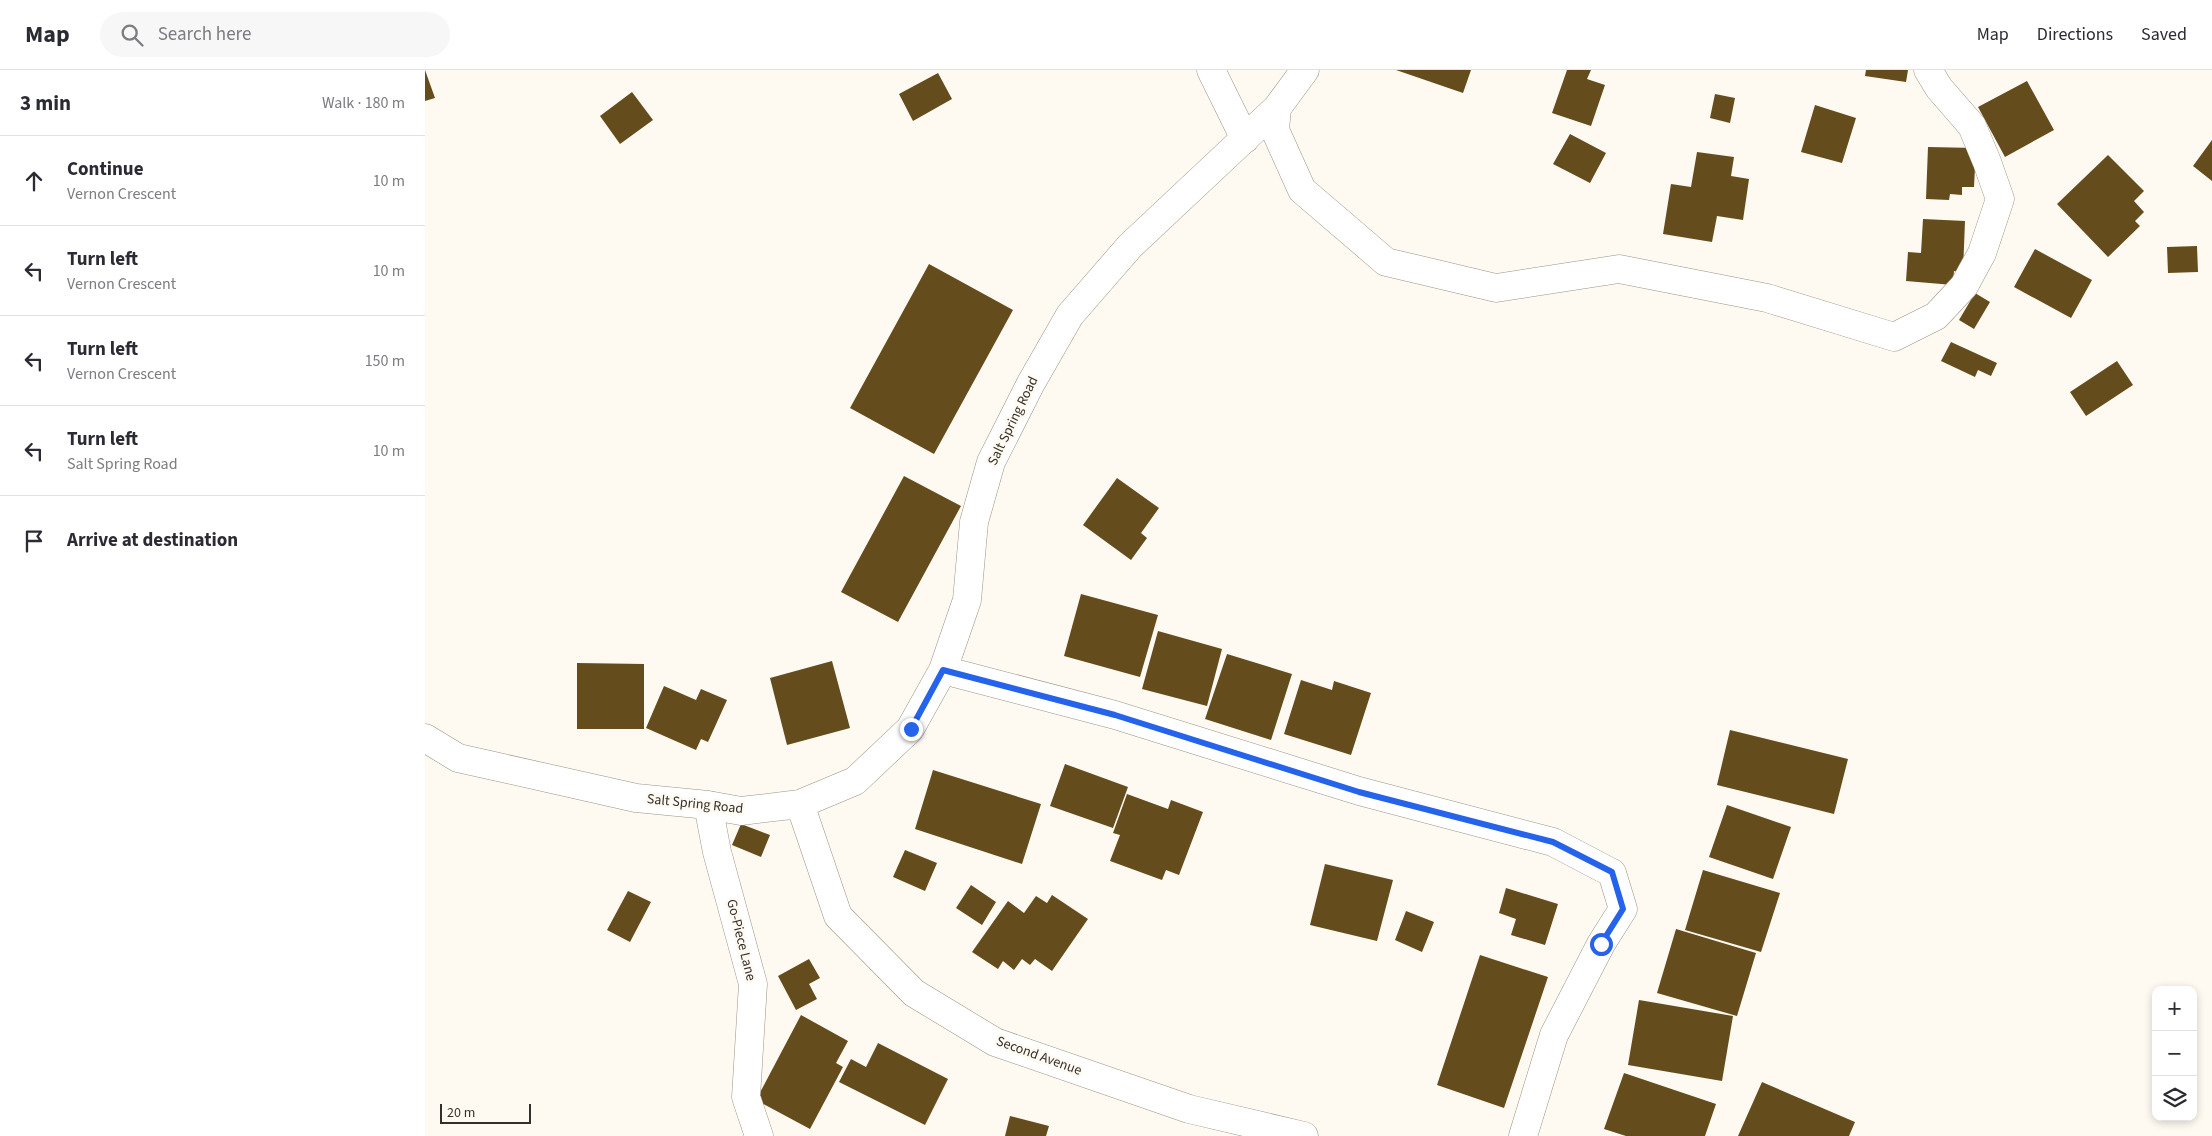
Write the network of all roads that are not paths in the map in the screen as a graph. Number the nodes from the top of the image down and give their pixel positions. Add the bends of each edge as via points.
1 (1211, 70) edge
2 (1305, 70) edge
3 (1928, 70) edge
4 (1277, 108) junction
5 (1245, 139) junction
6 (943, 670) junction
7 (425, 738) edge
8 (800, 804) junction
9 (708, 805) junction
10 (759, 1136) edge
11 (1304, 1136) edge
12 (1523, 1136) edge

1 - 5 street
2 - 4 street, Salt Spring Road
3 - 4 street via 1972,126 2000,199 1982,253 1964,286 1935,316 1894,336 1767,298 1619,269 1496,288 1386,262 1302,190 1275,130
4 - 5 street, Salt Spring Road
5 - 6 street, Salt Spring Road via 1129,246 1070,315 1031,383 991,462 974,522 967,600
6 - 8 street, Salt Spring Road via 911,729 855,781
6 - 12 street via 1115,715 1359,792 1553,842 1612,872 1623,909 1554,1035
7 - 9 street, Salt Spring Road via 458,758 636,798
8 - 9 street, Salt Spring Road via 741,811
8 - 11 street, Second Avenue via 838,916 914,993 995,1042 1189,1108
9 - 10 street, Go-Piece Lane via 717,852 753,984 745,1097

